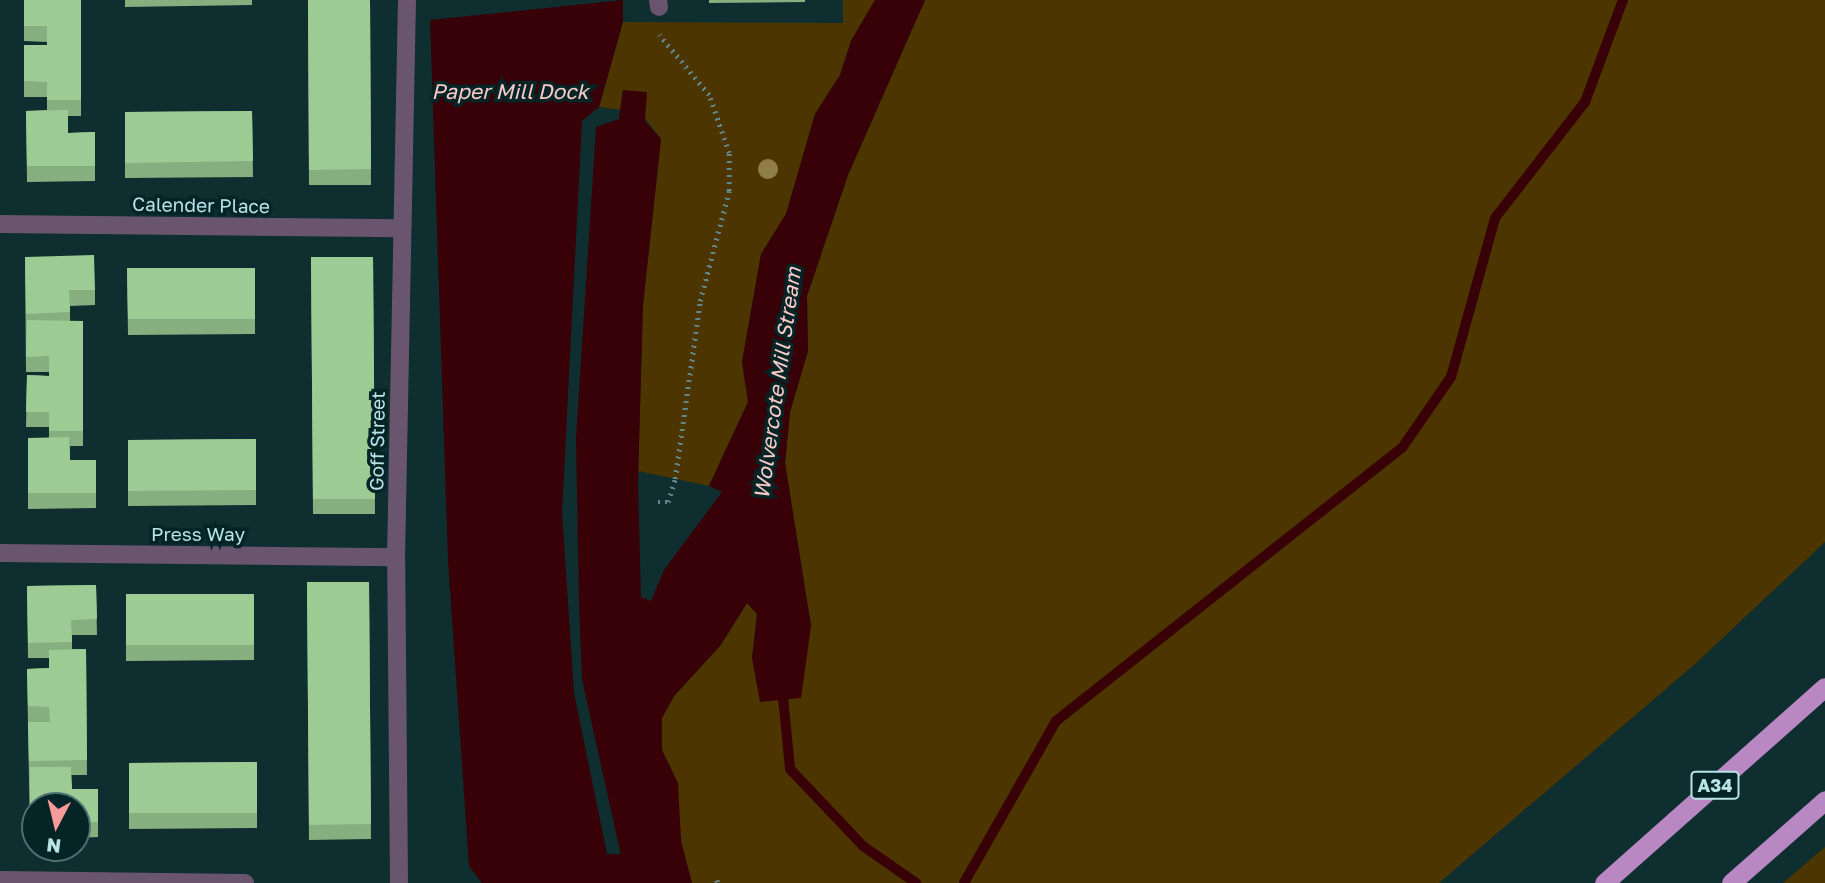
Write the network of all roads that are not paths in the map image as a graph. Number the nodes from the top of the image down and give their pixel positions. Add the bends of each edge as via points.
1 (407, 0) edge
2 (0, 224) edge
3 (401, 228) junction
4 (0, 553) edge
5 (396, 557) junction
6 (1825, 687) edge
7 (1825, 800) edge
8 (1, 878) edge
9 (245, 883) edge
10 (399, 883) edge
11 (1604, 883) edge
12 (1731, 883) edge

1 - 3 street, Goff Street
2 - 3 street, Calender Place
3 - 5 street, Goff Street
4 - 5 street, Press Way
5 - 10 street, Goff Street
6 - 11 highway, A34
7 - 12 highway
8 - 9 street

